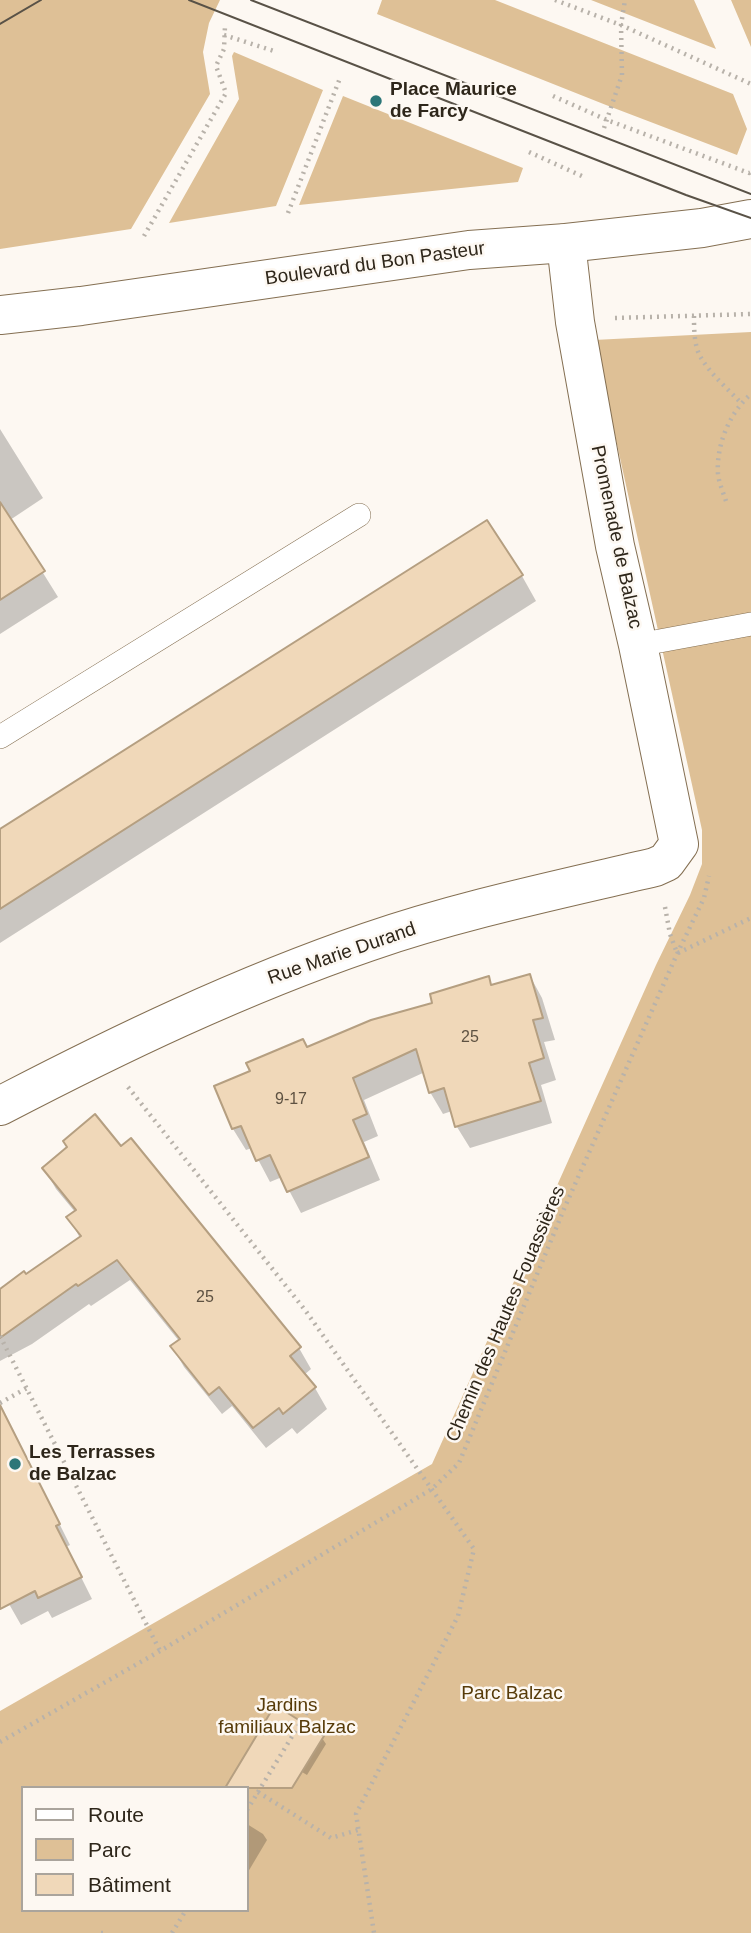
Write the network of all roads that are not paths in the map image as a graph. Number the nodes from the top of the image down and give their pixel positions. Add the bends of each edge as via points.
1 (751, 219) edge
2 (566, 243) junction
3 (0, 315) edge
4 (359, 515) dead end
5 (751, 624) edge
6 (638, 645) junction
7 (0, 737) edge
8 (677, 829) joint
9 (0, 1106) edge

1 - 2 street, Boulevard du Bon Pasteur
2 - 3 street, Boulevard du Bon Pasteur via 470,250
2 - 6 street, Promenade de Balzac via 575,322 615,546
4 - 7 lane
5 - 6 lane
6 - 8 street, Promenade de Balzac
8 - 9 street, Rue Marie Durand via 679,844 666,862 655,867 471,910 368,942 167,1023

